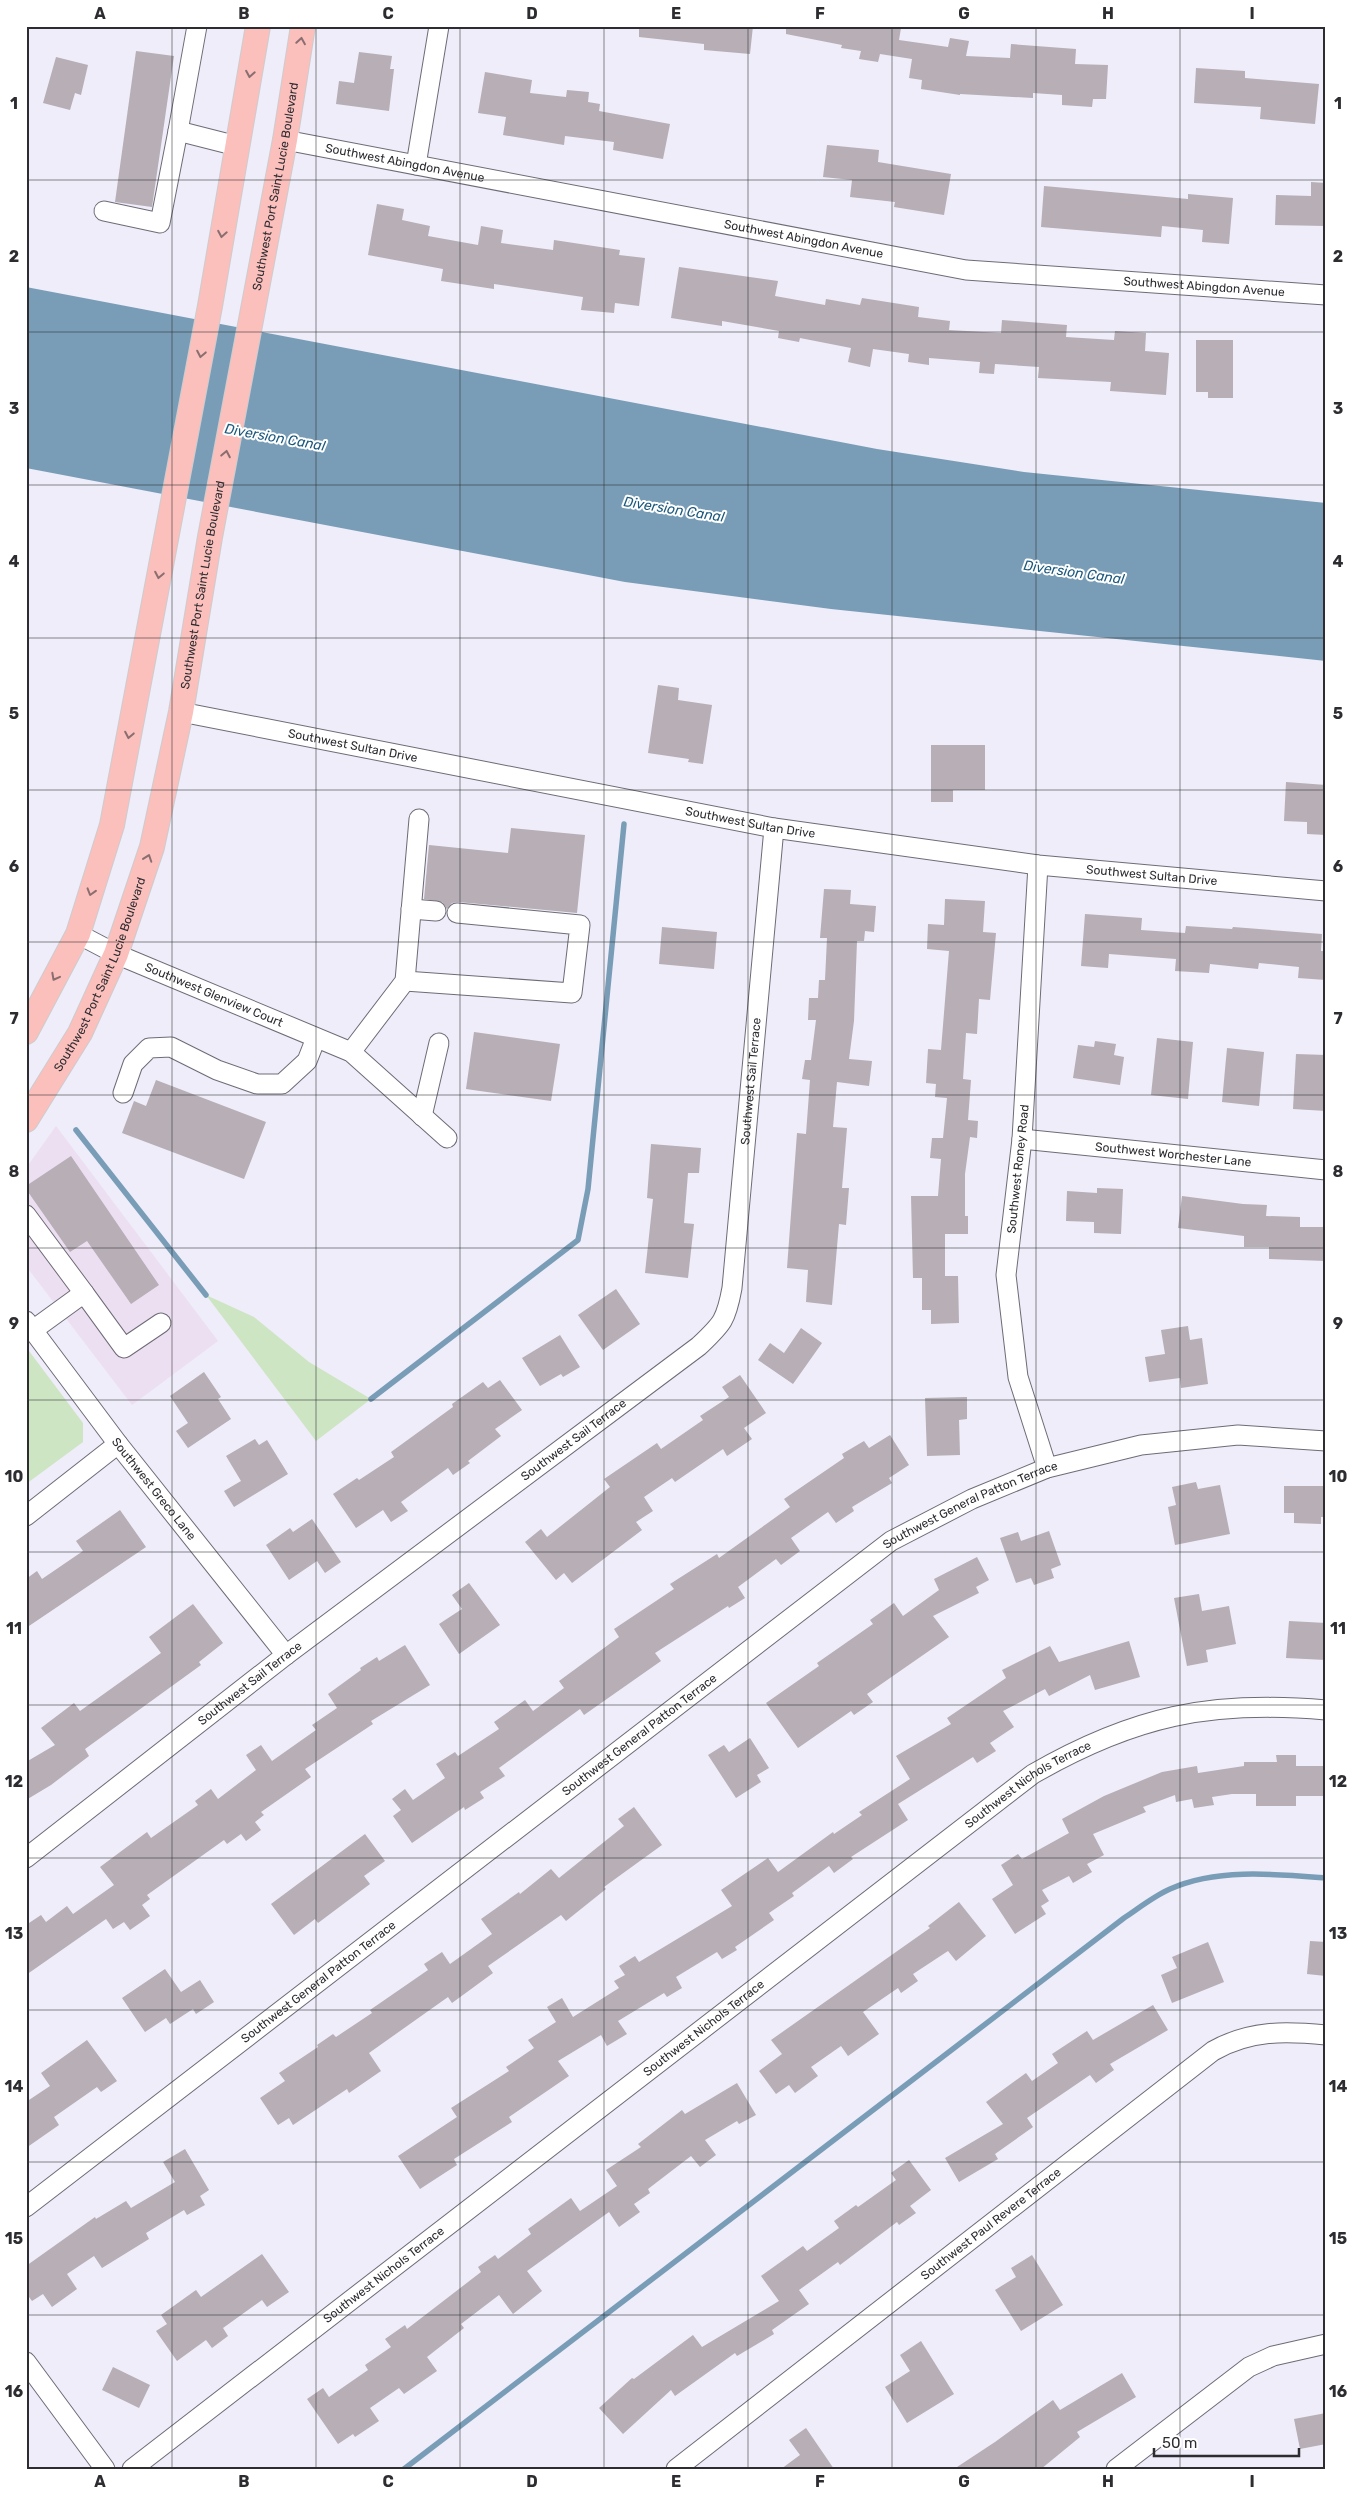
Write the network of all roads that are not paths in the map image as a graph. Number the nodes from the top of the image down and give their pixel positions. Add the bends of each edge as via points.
1 (196, 26) edge
2 (258, 26) edge
3 (304, 26) edge
4 (439, 26) edge
5 (178, 131) junction
6 (285, 140) junction
7 (237, 146) junction
8 (416, 165) junction
9 (104, 212) dead end
10 (1326, 295) edge
11 (181, 712) junction
12 (419, 819) dead end
13 (774, 828) junction
14 (1038, 865) junction
15 (1326, 891) edge
16 (411, 908) junction
17 (436, 911) dead end
18 (458, 913) dead end
19 (78, 934) junction
20 (116, 954) junction
21 (405, 981) junction
22 (26, 1032) edge
23 (316, 1038) junction
24 (438, 1043) dead end
25 (351, 1052) junction
26 (124, 1093) dead end
27 (422, 1116) junction
28 (26, 1120) edge
29 (448, 1138) dead end
30 (1022, 1139) junction
31 (1326, 1170) edge
32 (26, 1215) edge
33 (84, 1293) junction
34 (162, 1323) dead end
35 (29, 1326) edge
36 (1326, 1441) edge
37 (118, 1444) junction
38 (1047, 1468) junction
39 (26, 1516) edge
40 (286, 1655) junction
41 (1326, 1710) edge
42 (26, 1858) edge
43 (1326, 2035) edge
44 (26, 2207) edge
45 (1326, 2344) edge
46 (26, 2362) edge
47 (105, 2469) edge
48 (132, 2469) edge
49 (676, 2469) edge
50 (1116, 2469) edge

1 - 5 street
2 -> 7 main road
6 -> 3 main road, Southwest Port Saint Lucie Boulevard
4 - 8 street
5 - 7 street
5 - 9 street via 160,223
6 - 8 street, Southwest Abingdon Avenue
11 -> 6 main road, Southwest Port Saint Lucie Boulevard via 210,537
7 -> 19 main road via 112,825
8 - 10 street, Southwest Abingdon Avenue via 966,270
11 - 13 street, Southwest Sultan Drive
20 -> 11 main road, Southwest Port Saint Lucie Boulevard via 152,847
12 - 16 street
13 - 14 street, Southwest Sultan Drive
13 - 40 street, Southwest Sail Terrace via 732,1288 722,1325 699,1346
14 - 15 street, Southwest Sultan Drive
14 - 30 street, Southwest Roney Road
16 - 17 street
16 - 21 street
18 - 21 street via 580,925 572,994
19 - 20 street, Southwest Glenview Court
19 -> 22 main road
20 - 23 street, Southwest Glenview Court
20 - 28 main road, Southwest Port Saint Lucie Boulevard via 80,1033
21 - 25 street
23 - 25 street, Southwest Glenview Court
23 - 26 street via 308,1061 282,1084 257,1084 217,1070 171,1047 149,1048 133,1064
24 - 27 street
25 - 27 street
27 - 29 street
30 - 31 street, Southwest Worchester Lane
30 - 38 street, Southwest Roney Road via 1006,1275 1018,1377
32 - 33 street
33 - 34 street via 124,1348
33 - 35 street
35 - 37 street, Southwest Greco Lane
36 - 38 street, Southwest General Patton Terrace via 1238,1435 1141,1445
37 - 39 street
37 - 40 street, Southwest Greco Lane
38 - 44 street, Southwest General Patton Terrace via 972,1499 891,1541
40 - 42 street, Southwest Sail Terrace
41 - 48 street, Southwest Nichols Terrace via 1268,1706 1168,1717 1075,1750 1033,1774
43 - 49 street, Southwest Paul Revere Terrace via 1300,2032 1256,2034 1213,2050
45 - 50 street via 1273,2356 1249,2367
46 - 47 street

